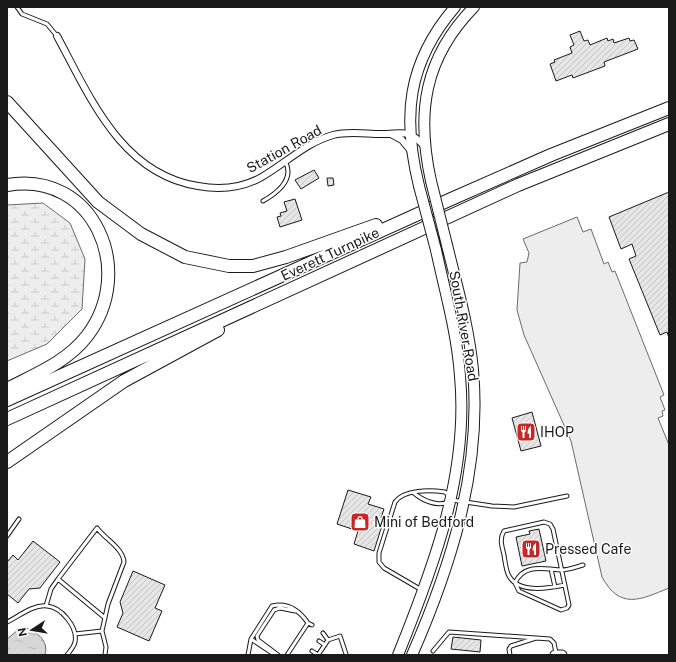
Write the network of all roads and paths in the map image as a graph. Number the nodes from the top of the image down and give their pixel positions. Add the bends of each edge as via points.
1 (17, 7) edge
2 (455, 7) edge
3 (474, 7) edge
4 (58, 36) joint
5 (7, 102) edge
6 (669, 108) edge
7 (669, 124) edge
8 (410, 133) junction
9 (391, 134) junction
10 (424, 146) junction
11 (411, 151) junction
12 (285, 161) junction
13 (7, 185) edge
14 (449, 200) junction
15 (263, 201) dead end
16 (331, 271) junction
17 (7, 389) edge
18 (7, 400) edge
19 (7, 419) edge
20 (7, 462) edge
21 (414, 493) junction
22 (567, 496) dead end
23 (452, 500) junction
24 (465, 502) junction
25 (19, 519) dead end
26 (7, 536) edge
27 (583, 565) dead end
28 (551, 569) junction
29 (562, 570) junction
30 (58, 579) junction
31 (515, 583) junction
32 (565, 586) junction
33 (555, 587) junction
34 (423, 591) junction
35 (46, 606) junction
36 (295, 611) junction
37 (7, 616) edge
38 (105, 618) junction
39 (8, 621) edge
40 (308, 623) junction
41 (312, 626) dead end
42 (303, 630) junction
43 (102, 632) junction
44 (307, 633) dead end
45 (323, 633) dead end
46 (75, 634) junction
47 (536, 638) junction
48 (251, 639) junction
49 (297, 640) junction
50 (328, 640) junction
51 (318, 641) dead end
52 (301, 643) dead end
53 (325, 645) junction
54 (291, 649) junction
55 (312, 651) dead end
56 (433, 651) dead end
57 (295, 652) dead end
58 (67, 655) edge
59 (105, 655) edge
60 (248, 655) edge
61 (275, 655) edge
62 (278, 655) edge
63 (287, 655) edge
64 (318, 655) edge
65 (346, 655) edge
66 (398, 655) edge
67 (412, 655) edge
68 (510, 655) edge
69 (556, 655) edge
70 (562, 655) edge

1 - 4 lane via 22,14 47,24
2 - 8 main road, South River Road via 434,34 420,65 411,100
3 - 10 main road via 454,28 433,70 424,102
4 - 12 street, Station Road via 115,135 140,160 165,176 190,185 219,189 259,178
5 - 14 highway via 98,202 141,234 184,256 212,263 253,266 286,257
6 - 14 highway, Everett Turnpike via 551,154
7 - 16 highway, Everett Turnpike via 518,185
8 - 9 street, Station Road
8 - 10 street
8 - 11 main road, South River Road
9 - 11 street via 402,140
9 - 12 street, Station Road via 334,135 304,148
10 - 24 main road, South River Road, bridge via 467,331 474,385 474,430
11 - 23 main road, South River Road, bridge via 436,250 460,377 460,440
12 - 15 lane via 289,167 288,176 279,191
13 - 17 highway via 44,186 64,193 77,202 98,228 104,243 109,275 108,292 103,307 88,335 80,344 62,360
14 - 18 highway, Everett Turnpike
16 - 19 highway, Everett Turnpike
16 - 20 highway via 124,381
21 - 23 lane via 420,498 443,504
21 - 23 lane via 428,490 445,492
21 - 34 lane via 398,497 395,502 379,553 379,562 384,568
22 - 24 lane via 514,507
23 - 24 lane
23 - 34 main road, South River Road
24 - 67 main road, South River Road via 432,607
25 - 26 lane
27 - 29 lane
28 - 29 lane
28 - 31 lane via 524,571
28 - 33 lane
29 - 31 lane via 550,524 544,522 504,531 501,540 509,576
29 - 32 lane
30 - 35 lane via 51,589
30 - 38 lane
30 - 38 lane via 97,528 124,556
31 - 32 lane via 519,591 561,610 568,608 569,605
31 - 33 lane via 528,587
32 - 33 lane
34 - 66 main road, South River Road
35 - 39 lane via 28,610
35 - 46 lane via 61,613
36 - 40 lane
36 - 48 lane via 286,605 272,606
36 - 62 lane via 280,608 274,610 257,636 258,640
37 - 39 lane
38 - 43 lane
40 - 41 lane
40 - 42 lane
42 - 44 lane
42 - 49 lane
43 - 46 lane
43 - 59 lane via 106,647
45 - 50 lane
46 - 58 lane via 75,641
47 - 56 lane via 449,632
47 - 68 lane via 511,646
47 - 69 lane via 547,638 552,641
48 - 60 lane
48 - 61 lane
49 - 52 lane
49 - 54 lane
50 - 53 lane
50 - 65 lane via 340,636
51 - 53 lane
53 - 64 lane
54 - 57 lane
54 - 63 lane
55 - 64 lane
69 - 70 street

